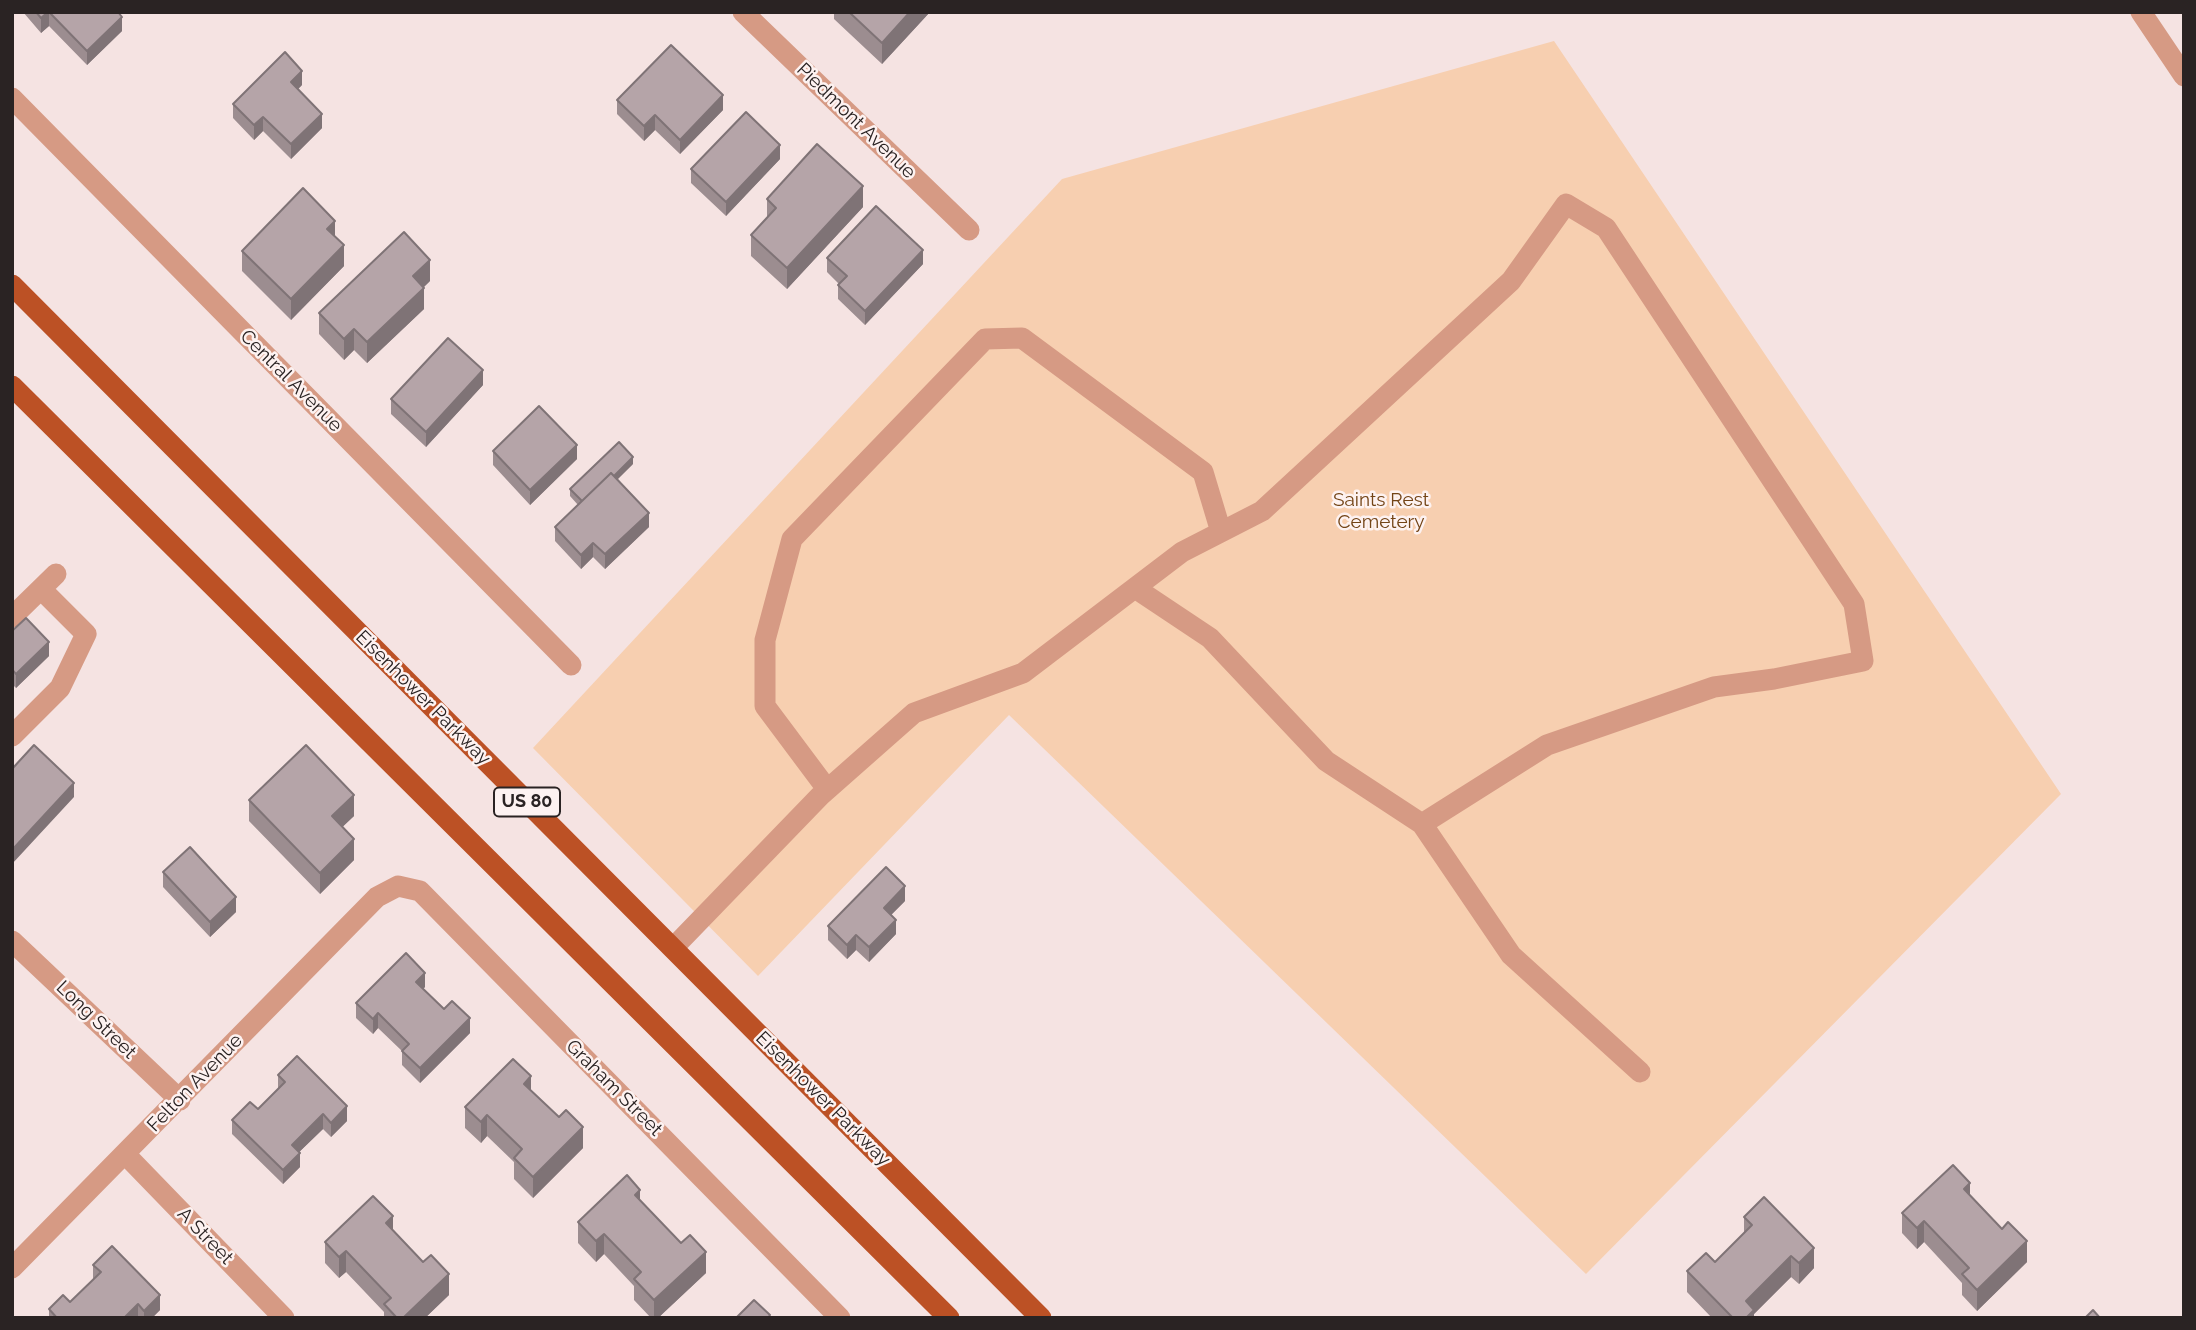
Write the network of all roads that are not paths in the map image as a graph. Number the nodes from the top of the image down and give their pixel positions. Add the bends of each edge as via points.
1 (743, 12) edge
2 (2141, 12) edge
3 (2184, 76) edge
4 (12, 98) edge
5 (969, 230) dead end
6 (12, 285) edge
7 (12, 386) edge
8 (1221, 532) junction
9 (1135, 588) junction
10 (12, 617) edge
11 (570, 665) dead end
12 (12, 736) edge
13 (827, 789) junction
14 (1422, 824) junction
15 (377, 897) joint
16 (12, 941) edge
17 (673, 948) junction
18 (1640, 1072) dead end
19 (180, 1100) junction
20 (126, 1155) junction
21 (12, 1268) edge
22 (284, 1318) edge
23 (840, 1318) edge
24 (949, 1318) edge
25 (1041, 1318) edge

1 - 5 street, Piedmont Avenue
2 - 3 street
4 - 11 street, Central Avenue
6 - 17 main road, Eisenhower Parkway / US 80
7 - 24 main road
8 - 9 street via 1182,552
8 - 13 street via 1203,472 1022,338 985,339 792,539 765,640 765,706
8 - 14 street via 1262,511 1511,281 1566,204 1606,228 1854,604 1863,661 1714,687 1547,745
9 - 13 street via 1023,673 914,713
9 - 14 street via 1210,638 1326,761
10 - 12 street via 49,581 86,634 60,688
13 - 17 street
14 - 18 street via 1511,955
15 - 19 street, Felton Avenue
15 - 23 street, Graham Street via 398,886 420,891
16 - 19 street, Long Street
17 - 25 main road, Eisenhower Parkway / US 80
19 - 20 street, Felton Avenue
20 - 21 street, Felton Avenue
20 - 22 street, A Street

